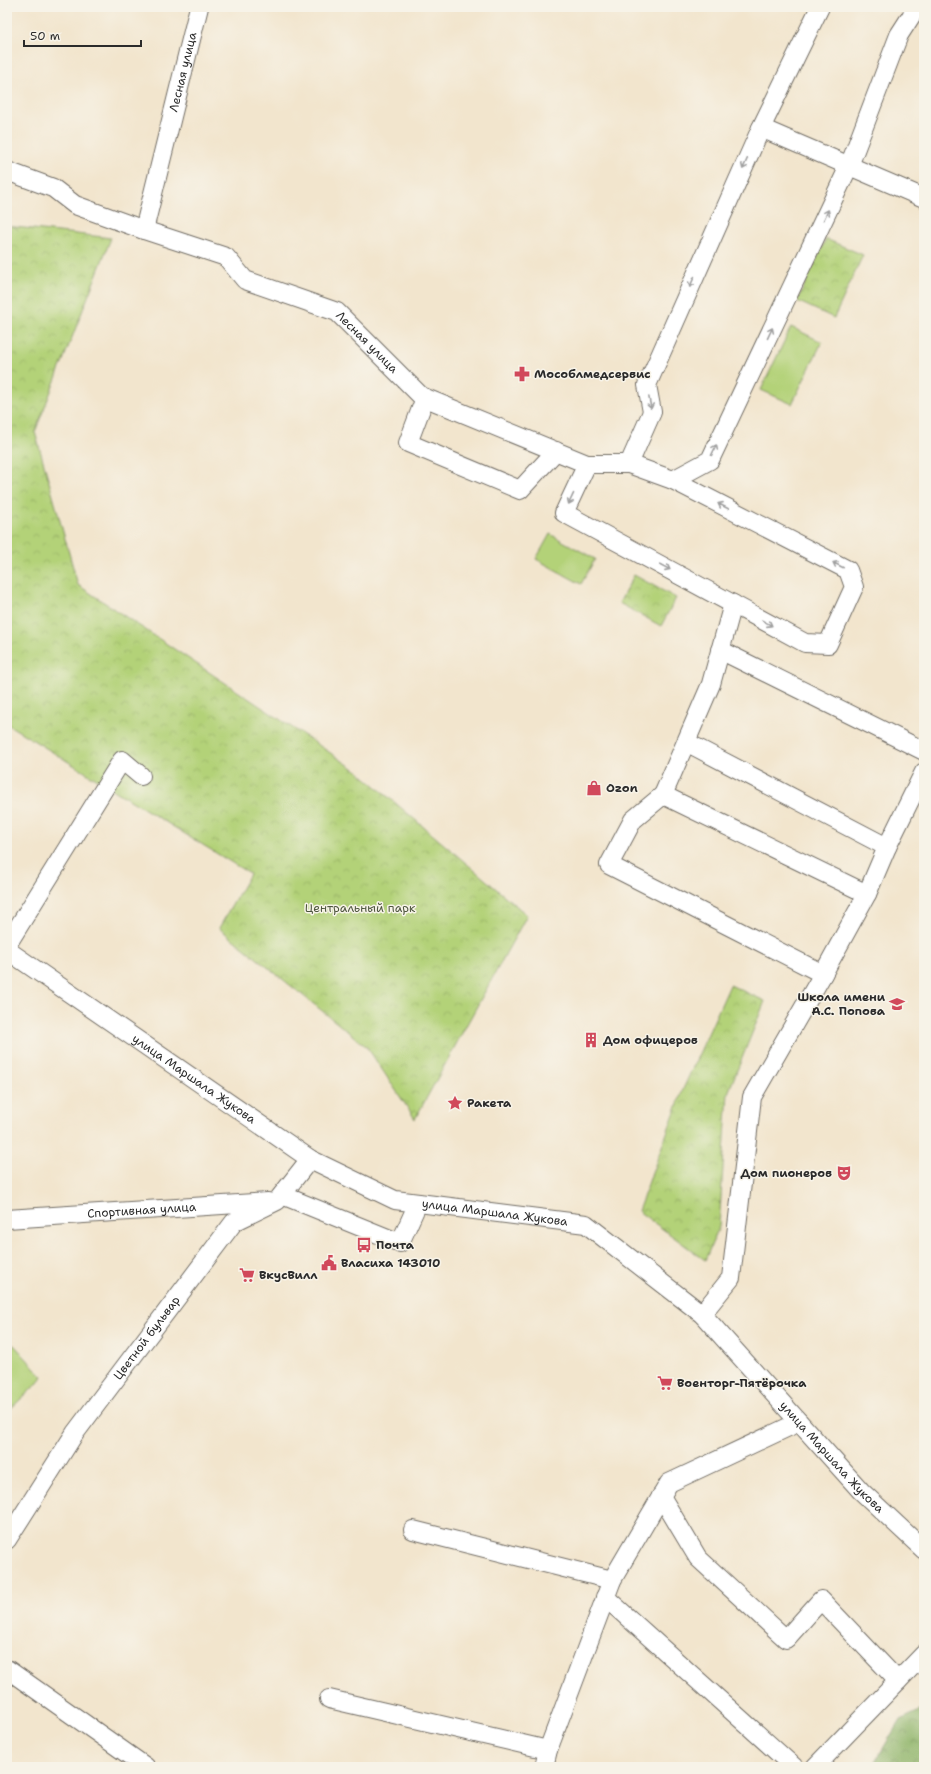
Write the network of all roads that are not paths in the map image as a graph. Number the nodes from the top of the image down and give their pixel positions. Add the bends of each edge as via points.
1 (199, 7) edge
2 (820, 7) edge
3 (917, 7) edge
4 (761, 128) junction
5 (849, 166) junction
6 (7, 171) edge
7 (924, 198) edge
8 (144, 230) junction
9 (425, 398) junction
10 (556, 451) junction
11 (587, 464) junction
12 (629, 464) junction
13 (673, 480) junction
14 (733, 604) junction
15 (720, 650) junction
16 (686, 742) junction
17 (924, 751) edge
18 (924, 772) edge
19 (141, 776) dead end
20 (663, 795) junction
21 (887, 847) junction
22 (867, 894) junction
23 (7, 945) edge
24 (7, 950) edge
25 (823, 974) junction
26 (310, 1159) junction
27 (280, 1198) junction
28 (418, 1203) junction
29 (7, 1219) edge
30 (702, 1314) junction
31 (799, 1422) junction
32 (662, 1496) junction
33 (413, 1530) dead end
34 (7, 1540) edge
35 (924, 1550) edge
36 (612, 1580) junction
37 (605, 1597) junction
38 (924, 1654) edge
39 (7, 1669) edge
40 (898, 1681) junction
41 (329, 1699) dead end
42 (546, 1758) edge
43 (146, 1767) edge
44 (794, 1767) edge
45 (815, 1767) edge

1 - 8 street, Лесная улица
2 - 4 street
3 - 5 street via 898,35
4 - 5 street
4 -> 12 street via 647,385 652,412
5 - 7 street
13 -> 5 street via 710,460
6 - 8 street, Лесная улица via 53,188 75,205
8 - 9 street, Лесная улица via 226,257 245,280 337,312
9 - 10 street, Лесная улица
9 - 10 street via 408,443 520,490
10 - 11 street, Лесная улица
11 - 12 street
11 -> 14 street via 564,513
12 - 13 street
14 -> 13 street via 805,643 828,644 854,587 848,570
14 - 15 street
15 - 16 street via 711,684
15 - 17 street
16 - 20 street
16 - 21 street
18 - 21 street
19 - 23 street via 122,760
20 - 22 street
20 - 25 street via 633,820 609,865
21 - 22 street
22 - 25 street
24 - 26 street, улица Маршала Жукова
25 - 30 street via 752,1097 731,1278
26 - 27 street, Цветной бульвар
26 - 28 street, улица Маршала Жукова via 395,1200
27 - 28 street via 400,1243
27 - 29 street, Спортивная улица
27 - 34 street, Цветной бульвар via 234,1222 75,1433
28 - 30 street, улица Маршала Жукова via 586,1224
30 - 31 street, улица Маршала Жукова
31 - 32 street via 669,1483
31 - 35 street, улица Маршала Жукова via 861,1491
32 - 36 street
32 - 40 street via 698,1558 786,1639 821,1600
33 - 36 street
36 - 37 street
37 - 42 street
37 - 44 street
38 - 40 street
39 - 43 street
40 - 45 street
41 - 42 street

